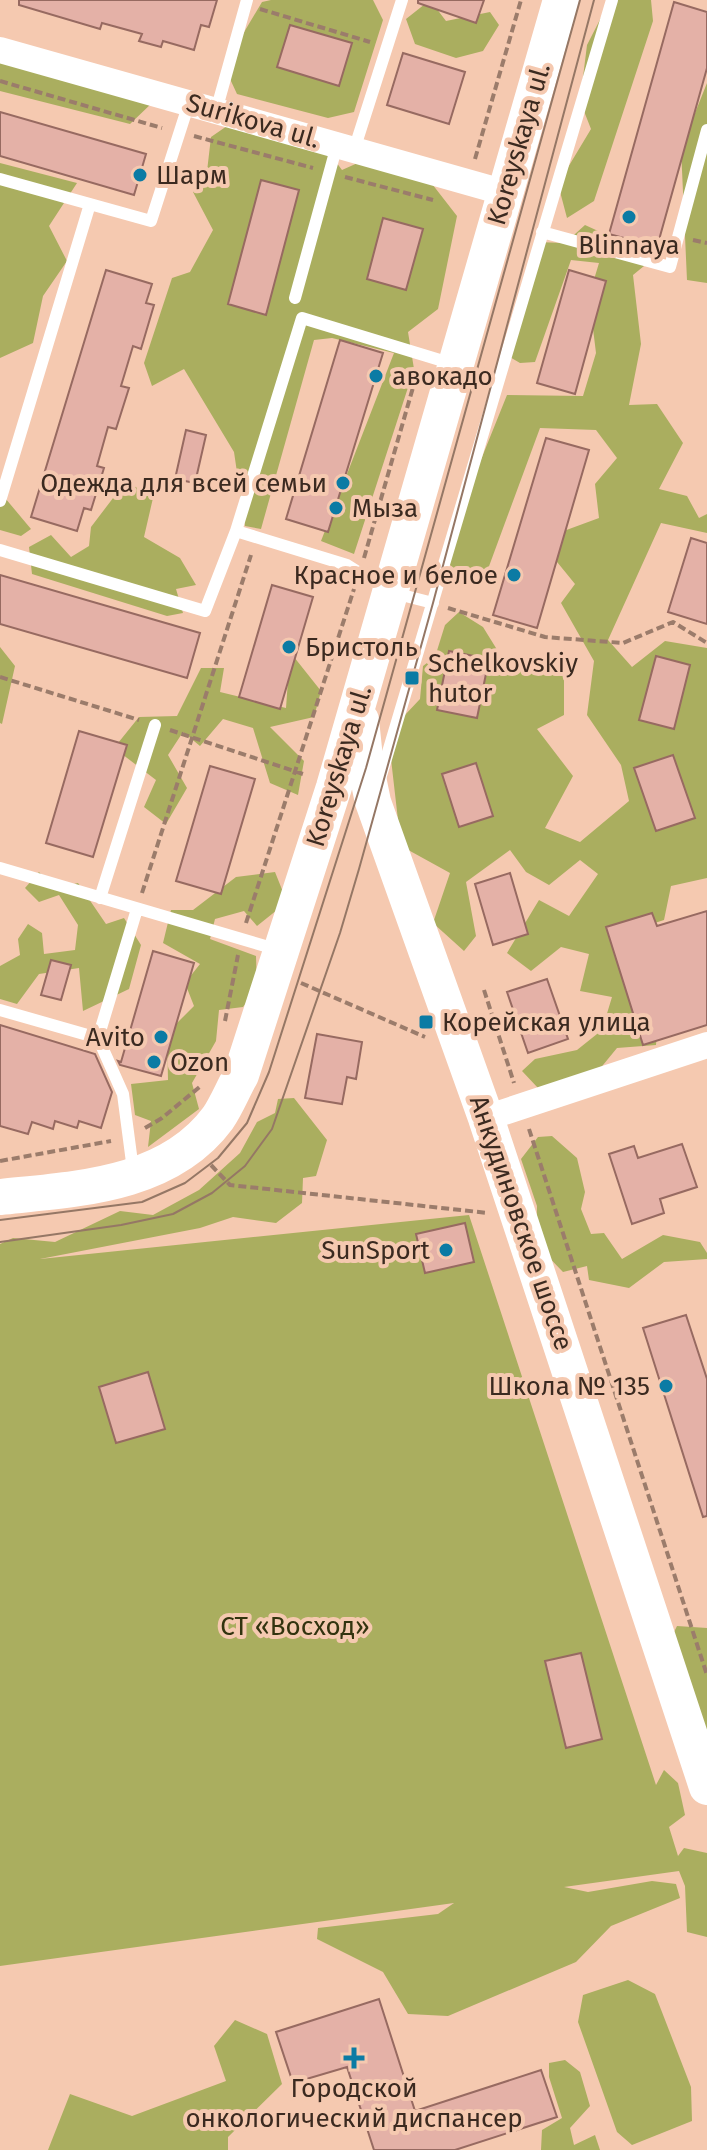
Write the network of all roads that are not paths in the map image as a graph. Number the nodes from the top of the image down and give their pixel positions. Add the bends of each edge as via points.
1 (402, 0) edge
2 (561, 0) edge
3 (612, 0) edge
4 (246, 2) edge
5 (0, 50) edge
6 (189, 103) junction
7 (216, 111) junction
8 (707, 130) edge
9 (346, 147) junction
10 (0, 179) edge
11 (489, 188) junction
12 (90, 204) junction
13 (542, 232) junction
14 (295, 298) dead end
15 (439, 359) junction
16 (0, 501) edge
17 (236, 531) junction
18 (0, 550) edge
19 (390, 592) junction
20 (433, 603) junction
21 (359, 703) junction
22 (155, 725) dead end
23 (373, 802) junction
24 (321, 829) junction
25 (389, 845) junction
26 (0, 868) edge
27 (100, 898) junction
28 (137, 909) junction
29 (279, 961) junction
30 (0, 1010) edge
31 (98, 1038) junction
32 (707, 1045) edge
33 (486, 1118) junction
34 (134, 1177) junction
35 (0, 1197) edge
36 (707, 1787) edge

1 - 9 lane
2 - 11 street, Koreyskaya ul.
3 - 13 lane
4 - 7 lane
5 - 6 street, Surikova ul.
6 - 7 street, Surikova ul.
6 - 12 lane via 151,221
7 - 9 street, Surikova ul.
8 - 13 lane via 670,267
9 - 11 street, Surikova ul.
9 - 14 lane via 329,173
10 - 12 lane
11 - 15 street, Koreyskaya ul.
12 - 16 lane
13 - 20 lane
15 - 17 lane via 302,318
15 - 19 street, Koreyskaya ul.
17 - 18 lane via 205,611
17 - 19 lane via 347,565
19 - 20 lane
19 - 21 street, Koreyskaya ul.
20 - 23 lane
21 - 23 street, Анкудиновское шоссе
21 - 24 street, Koreyskaya ul.
22 - 27 lane
23 - 25 street, Анкудиновское шоссе
24 - 25 street via 350,817 366,823
24 - 29 street, Koreyskaya ul.
25 - 33 street, Анкудиновское шоссе
26 - 27 lane
27 - 28 lane
28 - 29 lane via 241,939
28 - 31 lane
29 - 34 street, Koreyskaya ul. via 241,1075 218,1118 189,1147
30 - 31 lane
31 - 34 lane via 123,1094
32 - 33 street
33 - 36 street, Анкудиновское шоссе
34 - 35 street, Koreyskaya ul.

